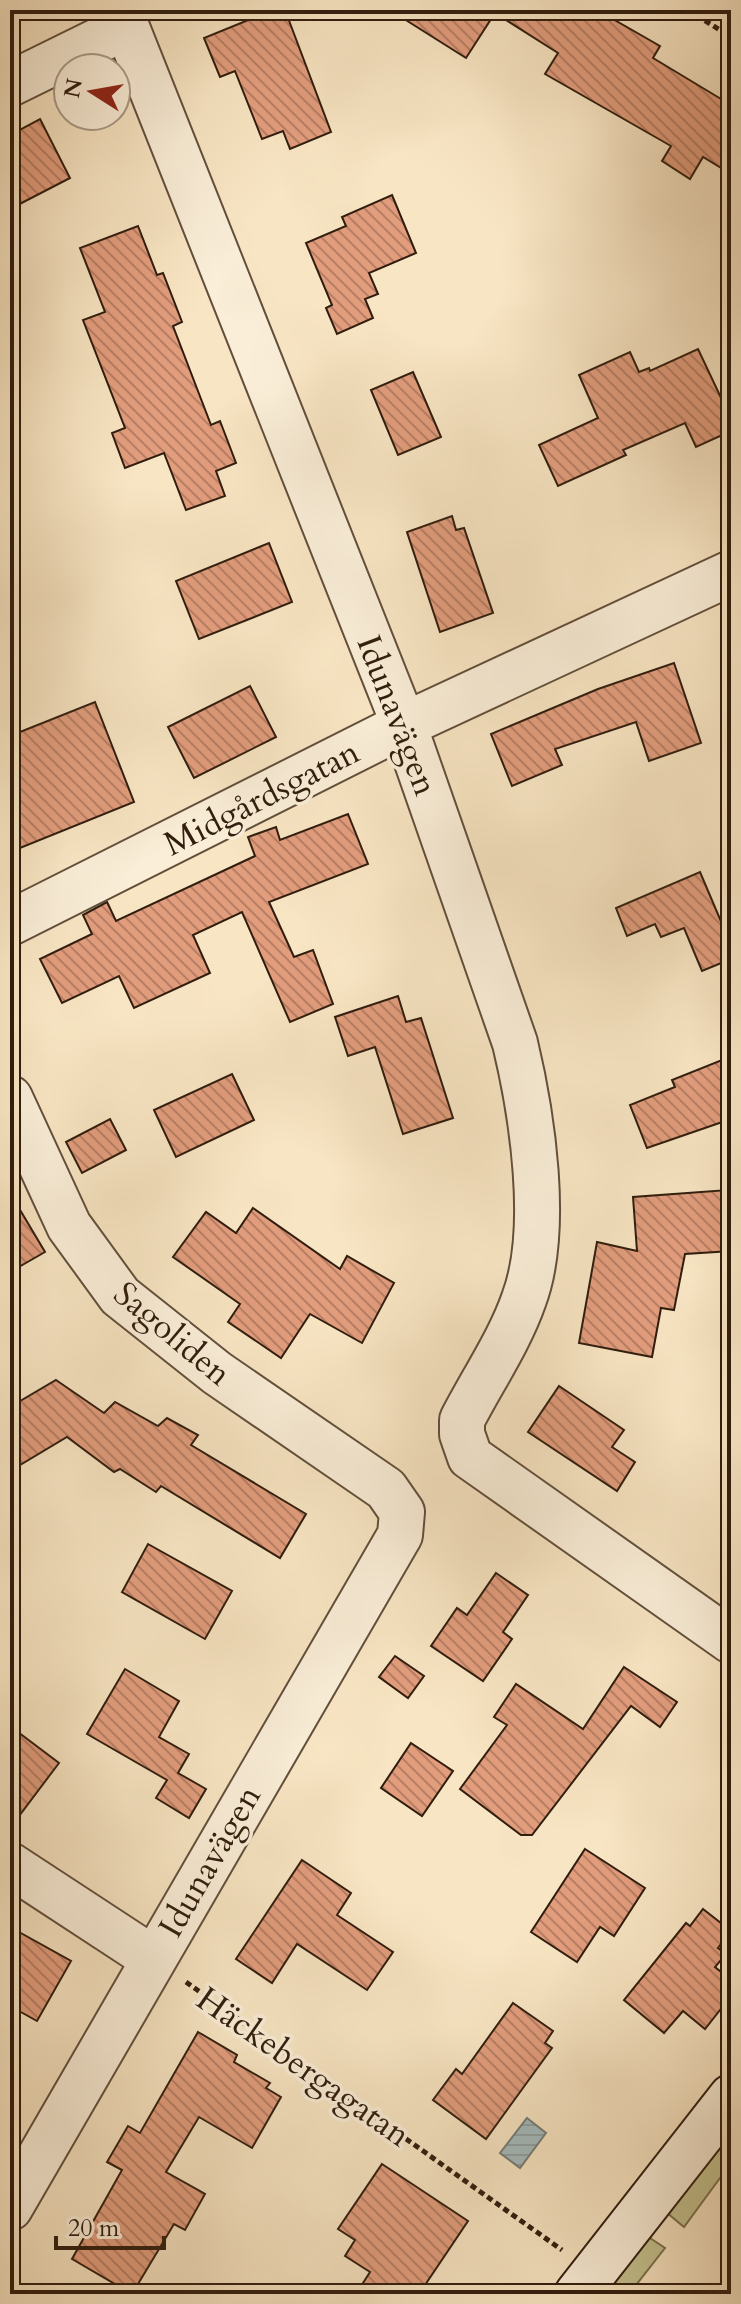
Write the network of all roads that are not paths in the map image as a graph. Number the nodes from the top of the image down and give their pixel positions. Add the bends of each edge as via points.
1 (123, 19) edge
2 (10, 84) edge
3 (731, 573) edge
4 (404, 725) junction
5 (10, 923) edge
6 (10, 1098) edge
7 (402, 1512) joint
8 (731, 1641) edge
9 (10, 1865) edge
10 (152, 1958) junction
11 (731, 2097) edge
12 (10, 2208) edge
13 (586, 2283) edge

1 - 2 street
1 - 4 street, Idunavägen
3 - 4 street, Midgårdsgatan
4 - 5 street, Midgårdsgatan
4 - 8 street, Idunavägen via 515,1043 535,1152 533,1249 525,1298 462,1420 470,1457
6 - 7 street, Sagoliden via 69,1226 120,1296 217,1373 386,1489
7 - 10 street, Idunavägen via 400,1535
9 - 10 street
10 - 12 street, Idunavägen
11 - 13 street

